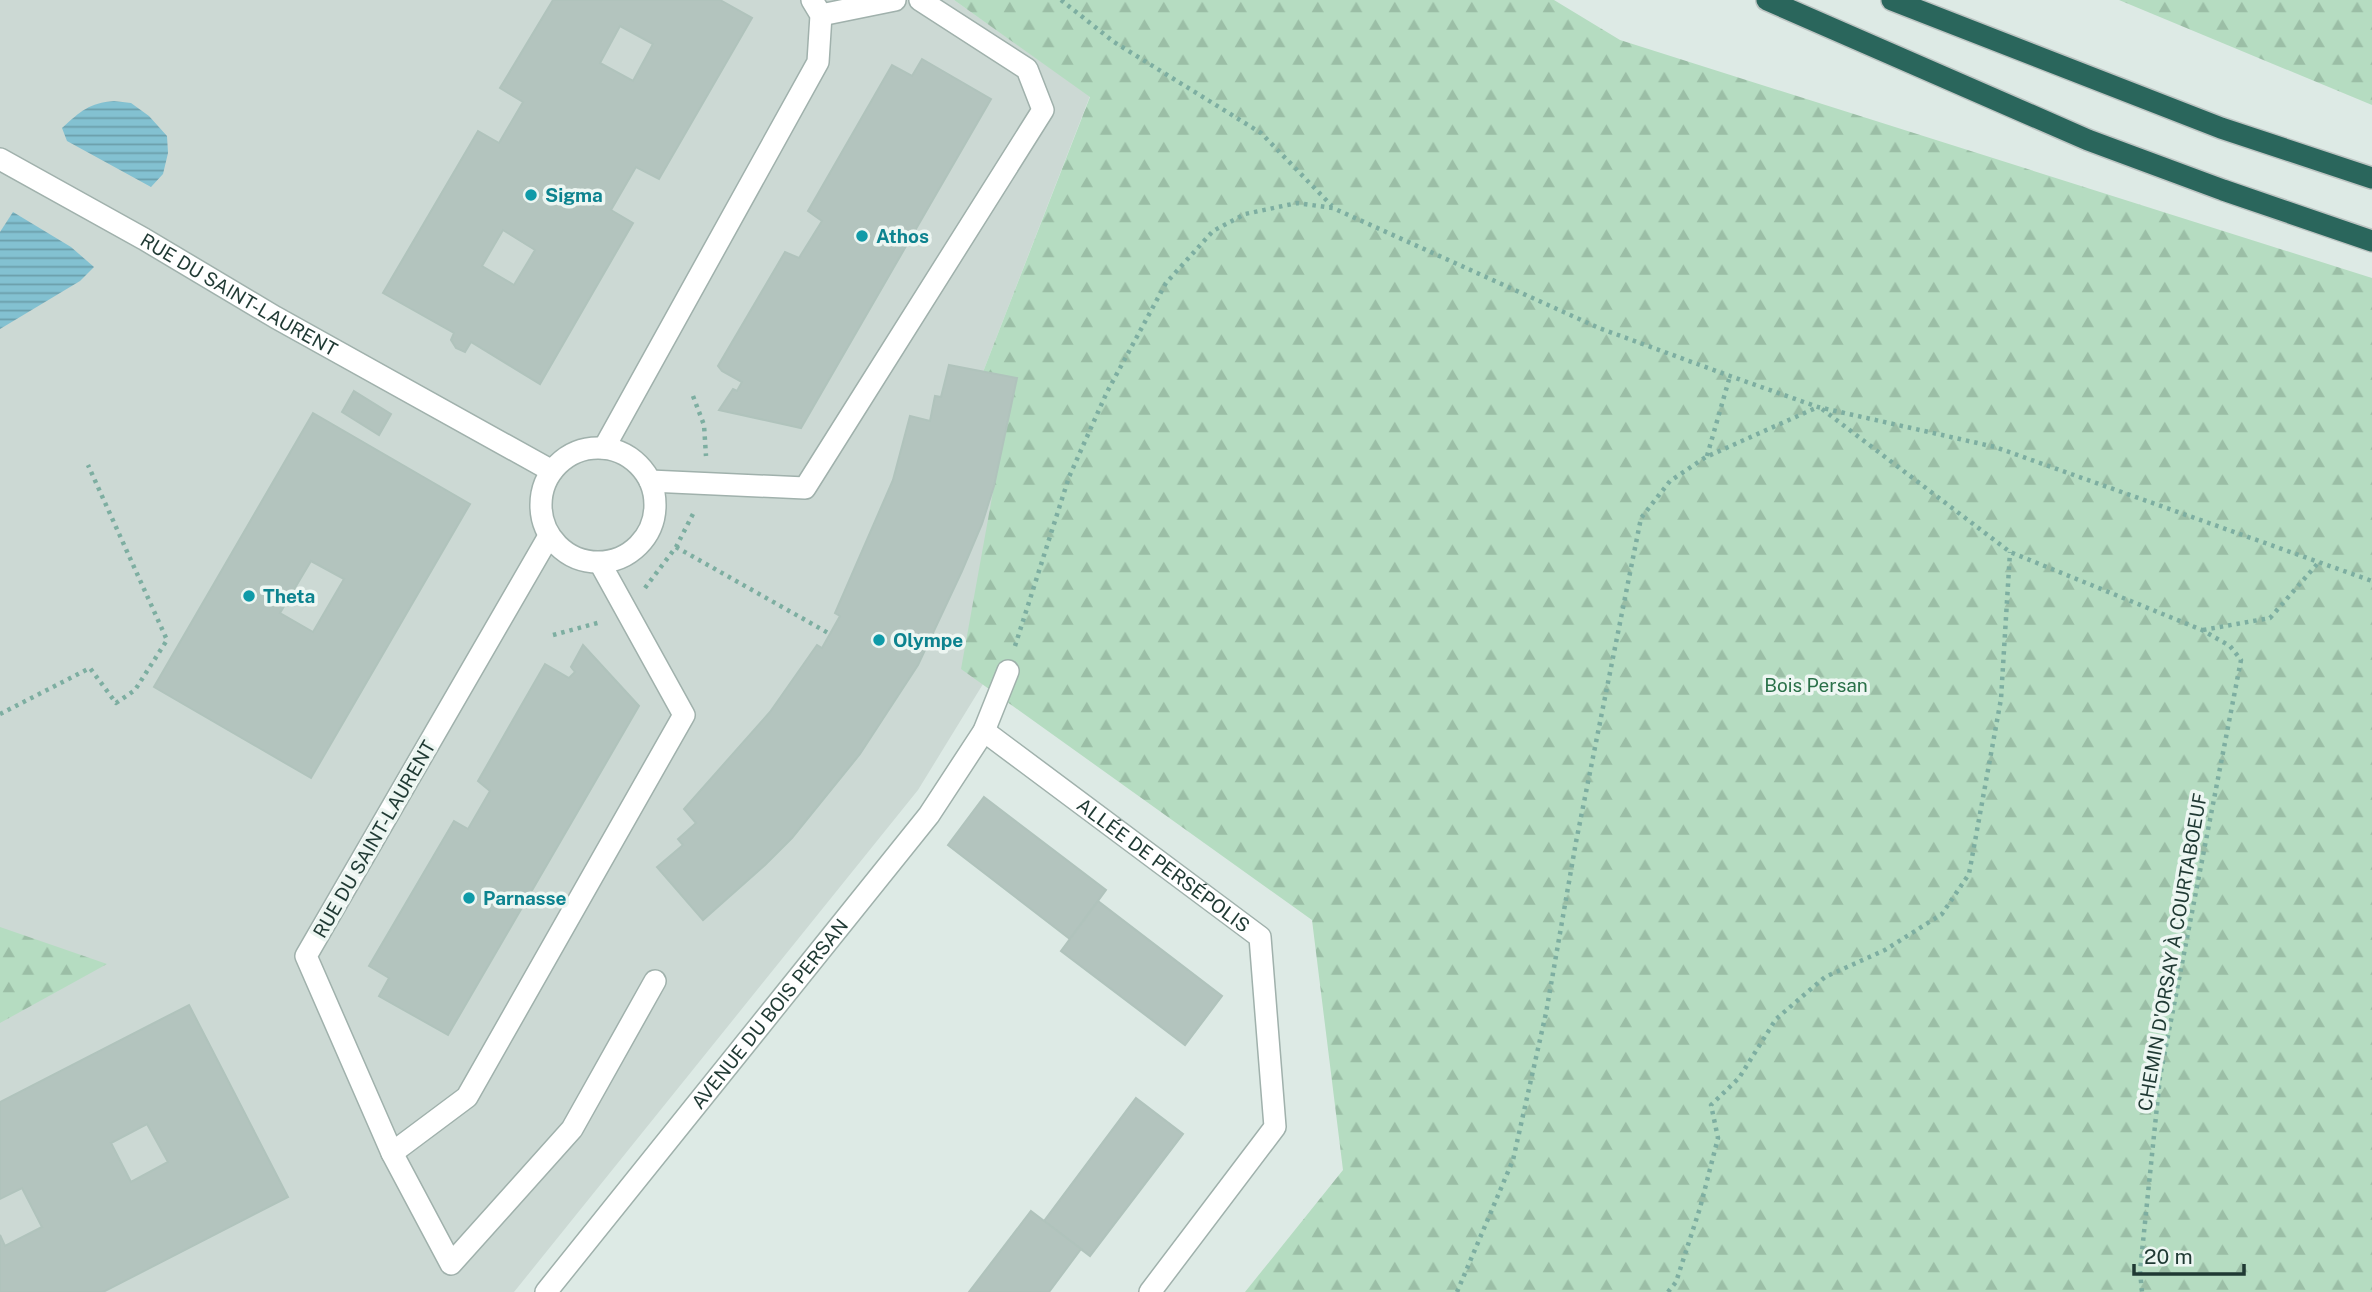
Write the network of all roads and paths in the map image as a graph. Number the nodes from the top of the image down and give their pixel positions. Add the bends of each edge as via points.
1 (895, 0) edge
2 (920, 0) edge
3 (1061, 0) edge
4 (1767, 0) edge
5 (1892, 0) edge
6 (817, 7) edge
7 (0, 159) edge
8 (2372, 178) edge
9 (1334, 208) junction
10 (2372, 241) edge
11 (1731, 376) junction
12 (693, 396) dead end
13 (1818, 407) junction
14 (604, 448) junction
15 (1706, 457) junction
16 (88, 465) dead end
17 (552, 471) junction
18 (650, 481) junction
19 (708, 484) junction
20 (549, 536) junction
21 (676, 547) junction
22 (2010, 552) junction
23 (2319, 562) junction
24 (600, 563) junction
25 (2372, 581) edge
26 (626, 611) junction
27 (2202, 630) junction
28 (830, 634) dead end
29 (553, 635) dead end
30 (1008, 671) joint
31 (0, 714) edge
32 (984, 731) junction
33 (655, 981) dead end
34 (392, 1153) junction
35 (547, 1292) edge
36 (1150, 1292) edge
37 (1457, 1292) edge
38 (1668, 1292) edge
39 (2142, 1292) edge

1 - 6 street
2 - 19 street via 1027,69 1043,110 805,488
3 - 9 path via 1114,42 1261,132
4 - 10 highway via 2088,140
5 - 8 highway via 2221,128
6 - 14 street via 818,62
7 - 17 street, RUE DU SAINT-LAURENT
9 - 11 path via 1599,328
9 - 30 path via 1297,203 1245,214 1213,231 1166,283 1107,392 1069,477
11 - 13 path
11 - 15 path
12 - 19 path via 704,425
13 - 15 path
13 - 22 path
13 - 23 path via 1995,447
14 - 17 street via 584,449 566,457
14 - 18 street via 623,453
15 - 37 path via 1670,481 1641,518 1546,1013 1513,1160
16 - 31 path via 167,640 135,690 116,703 90,668
17 - 20 street via 541,503
18 - 19 street
18 - 24 street via 655,500 647,536 634,550
19 - 21 path
20 - 24 street via 563,551
20 - 34 street, RUE DU SAINT-LAURENT via 306,956
21 - 26 path
21 - 28 path
22 - 27 path
22 - 38 path via 2001,699 1969,874 1942,914 1885,950 1825,977 1776,1020 1739,1078 1711,1105 1718,1138 1676,1282
23 - 25 path
23 - 27 path via 2270,618
24 - 26 street
26 - 29 path via 590,627
26 - 34 street via 684,715 467,1097
27 - 39 path, CHEMIN D'ORSAY À COURTABOEUF via 2230,646 2241,660 2160,1077 2140,1271
30 - 32 street, AVENUE DU BOIS PERSAN
32 - 35 street, AVENUE DU BOIS PERSAN via 929,815
32 - 36 street, ALLÉE DE PERSÉPOLIS via 1259,937 1275,1127
33 - 34 street, RUE DU SAINT-LAURENT via 572,1129 451,1264

